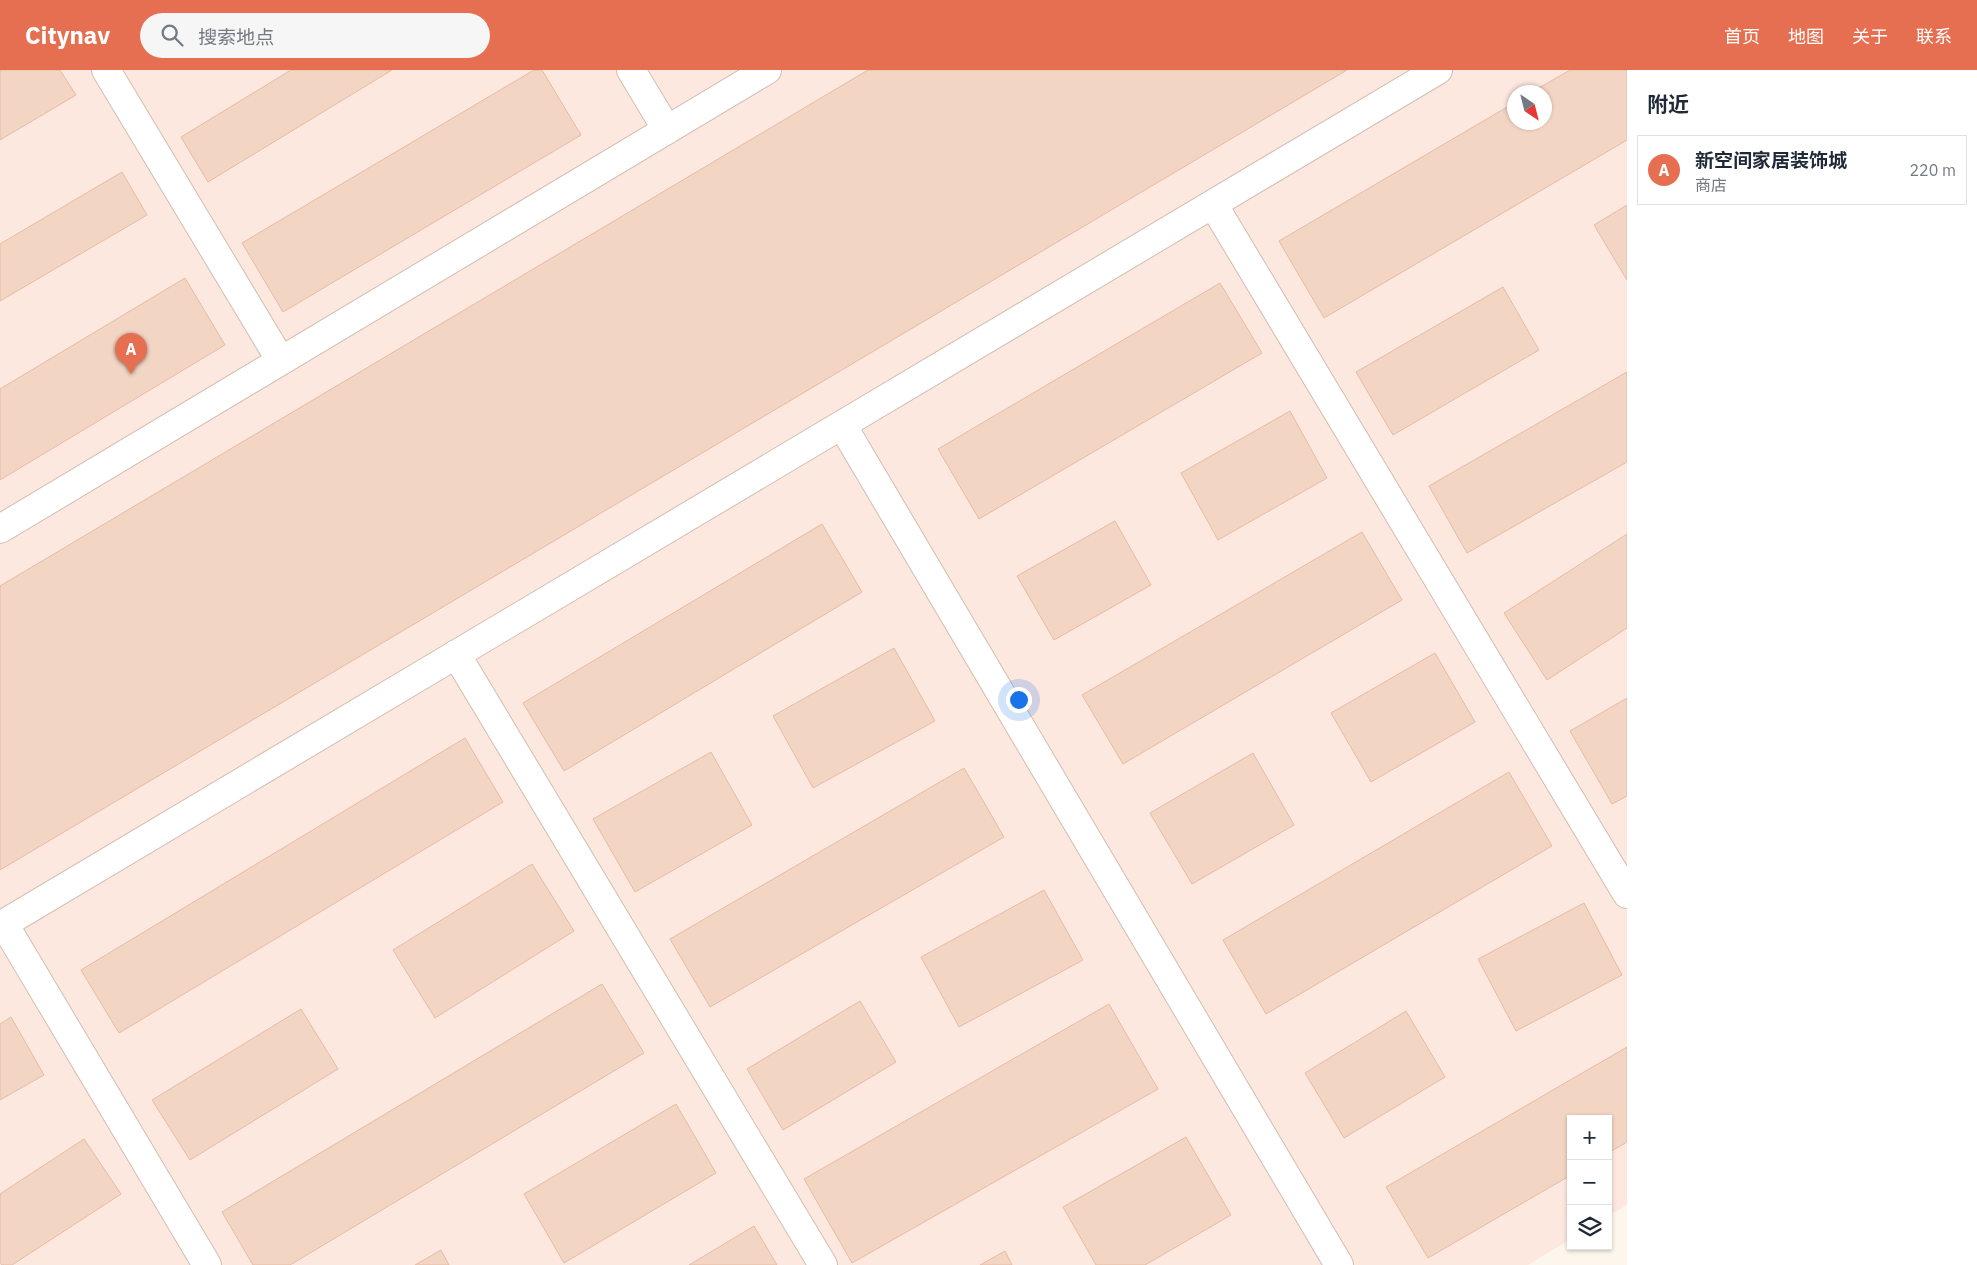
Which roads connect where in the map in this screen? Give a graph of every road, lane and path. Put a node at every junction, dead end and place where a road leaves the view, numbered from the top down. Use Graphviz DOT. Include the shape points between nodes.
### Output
graph roads {
  1 [pos="106,70"];
  2 [pos="631,70"];
  3 [pos="767,70"];
  4 [pos="1438,70"];
  5 [pos="667,130"];
  6 [pos="1213,204"];
  7 [pos="282,361"];
  8 [pos="842,425"];
  9 [pos="0,529"];
  10 [pos="456,654"];
  11 [pos="1627,894"];
  12 [pos="2,925"];
  13 [pos="207,1265"];
  14 [pos="823,1265"];
  15 [pos="1339,1265"];
  1 -- 7 [label="street"];
  2 -- 5 [label="street"];
  3 -- 5 [label="street"];
  4 -- 6 [label="street"];
  5 -- 7 [label="street"];
  6 -- 8 [label="street"];
  6 -- 11 [label="street"];
  7 -- 9 [label="street"];
  8 -- 10 [label="street"];
  8 -- 15 [label="street"];
  10 -- 12 [label="street"];
  10 -- 14 [label="street"];
  12 -- 13 [label="street"];
}
